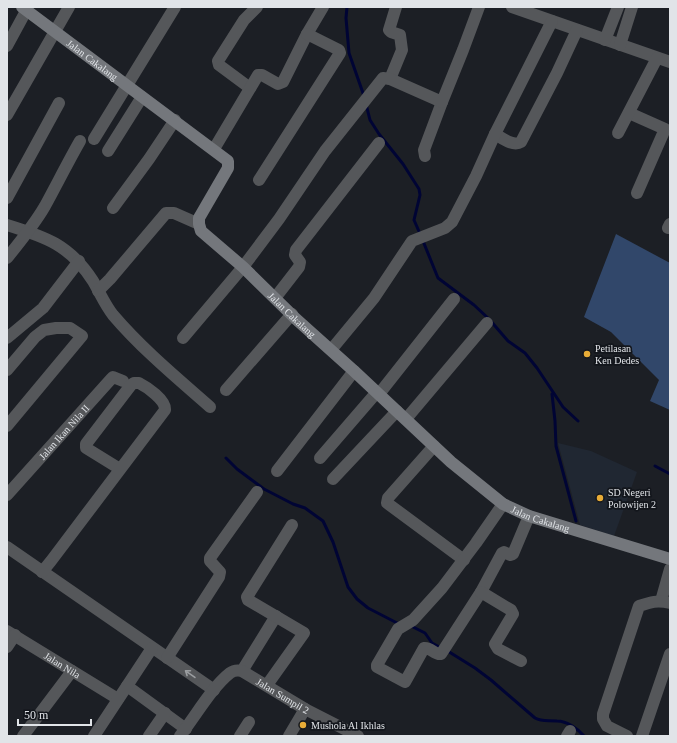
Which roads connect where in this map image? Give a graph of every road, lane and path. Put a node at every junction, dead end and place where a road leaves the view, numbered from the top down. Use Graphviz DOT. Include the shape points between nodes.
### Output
graph roads {
  1 [pos="69,7"];
  2 [pos="175,7"];
  3 [pos="257,7"];
  4 [pos="323,7"];
  5 [pos="396,7"];
  6 [pos="479,7"];
  7 [pos="512,7"];
  8 [pos="618,7"];
  9 [pos="632,7"];
  10 [pos="29,10"];
  11 [pos="552,21"];
  12 [pos="578,30"];
  13 [pos="56,32"];
  14 [pos="307,34"];
  15 [pos="605,40"];
  16 [pos="620,45"];
  17 [pos="7,46"];
  18 [pos="657,58"];
  19 [pos="670,62"];
  20 [pos="390,79"];
  21 [pos="128,85"];
  22 [pos="250,88"];
  23 [pos="142,97"];
  24 [pos="442,102"];
  25 [pos="59,103"];
  26 [pos="629,113"];
  27 [pos="7,115"];
  28 [pos="175,120"];
  29 [pos="618,133"];
  30 [pos="495,134"];
  31 [pos="94,139"];
  32 [pos="80,140"];
  33 [pos="379,143"];
  34 [pos="214,149"];
  35 [pos="108,151"];
  36 [pos="425,156"];
  37 [pos="260,180"];
  38 [pos="637,193"];
  39 [pos="7,198"];
  40 [pos="113,208"];
  41 [pos="199,224"];
  42 [pos="7,225"];
  43 [pos="28,231"];
  44 [pos="7,258"];
  45 [pos="79,261"];
  46 [pos="243,267"];
  47 [pos="104,285"];
  48 [pos="275,298"];
  49 [pos="454,299"];
  50 [pos="292,314"];
  51 [pos="487,323"];
  52 [pos="7,338"];
  53 [pos="183,338"];
  54 [pos="330,350"];
  55 [pos="7,370"];
  56 [pos="354,371"];
  57 [pos="122,381"];
  58 [pos="226,390"];
  59 [pos="378,393"];
  60 [pos="210,407"];
  61 [pos="397,411"];
  62 [pos="406,419"];
  63 [pos="7,426"];
  64 [pos="434,446"];
  65 [pos="320,458"];
  66 [pos="120,469"];
  67 [pos="277,471"];
  68 [pos="333,479"];
  69 [pos="257,492"];
  70 [pos="7,495"];
  71 [pos="503,504"];
  72 [pos="529,516"];
  73 [pos="292,525"];
  74 [pos="7,547"];
  75 [pos="464,560"];
  76 [pos="670,560"];
  77 [pos="670,569"];
  78 [pos="42,572"];
  79 [pos="481,592"];
  80 [pos="665,602"];
  81 [pos="276,616"];
  82 [pos="11,633"];
  83 [pos="7,646"];
  84 [pos="152,648"];
  85 [pos="670,654"];
  86 [pos="167,658"];
  87 [pos="521,661"];
  88 [pos="242,670"];
  89 [pos="72,671"];
  90 [pos="267,685"];
  91 [pos="128,686"];
  92 [pos="214,690"];
  93 [pos="118,698"];
  94 [pos="304,709"];
  95 [pos="165,713"];
  96 [pos="249,722"];
  97 [pos="183,733"];
  98 [pos="23,736"];
  99 [pos="94,736"];
  100 [pos="149,736"];
  101 [pos="240,736"];
  102 [pos="289,736"];
  103 [pos="358,736"];
  104 [pos="627,736"];
  105 [pos="642,736"];
  1 -- 13 [label="street"];
  2 -- 21 [label="street"];
  3 -- 22 [label="street" via="244,20 218,61 219,65"];
  4 -- 14 [label="street"];
  5 -- 20 [label="street" via="389,30 400,35 402,50"];
  6 -- 24 [label="street"];
  7 -- 11 [label="street"];
  8 -- 15 [label="street"];
  9 -- 16 [label="street"];
  10 -- 13 [label="street, Jalan Cakalang"];
  10 -- 17 [label="street"];
  11 -- 12 [label="street"];
  11 -- 30 [label="street"];
  12 -- 15 [label="street"];
  12 -- 30 [label="street" via="521,142 514,144"];
  13 -- 21 [label="street, Jalan Cakalang"];
  13 -- 27 [label="street"];
  14 -- 22 [label="street" via="283,82 278,84 259,74"];
  14 -- 37 [label="street" via="339,50 340,53"];
  15 -- 16 [label="street"];
  16 -- 18 [label="street"];
  18 -- 19 [label="street"];
  18 -- 26 [label="street"];
  20 -- 24 [label="street"];
  20 -- 46 [label="street" via="383,78 325,151"];
  21 -- 23 [label="street, Jalan Cakalang"];
  21 -- 31 [label="street"];
  22 -- 34 [label="street"];
  23 -- 28 [label="street, Jalan Cakalang"];
  23 -- 35 [label="street"];
  24 -- 36 [label="street" via="424,150"];
  25 -- 39 [label="street"];
  26 -- 29 [label="street"];
  26 -- 38 [label="street" via="665,129"];
  28 -- 34 [label="street, Jalan Cakalang"];
  28 -- 40 [label="street"];
  30 -- 54 [label="street" via="452,222 412,241 374,298"];
  32 -- 43 [label="street" via="45,206"];
  33 -- 48 [label="street" via="295,253 300,265"];
  34 -- 41 [label="street, Jalan Cakalang" via="228,161 228,166 200,217"];
  41 -- 46 [label="street, Jalan Cakalang" via="202,231"];
  41 -- 47 [label="street" via="174,213 166,213"];
  42 -- 43 [label="street"];
  43 -- 44 [label="street"];
  43 -- 45 [label="street" via="59,245"];
  45 -- 47 [label="street"];
  45 -- 52 [label="street" via="44,308"];
  46 -- 48 [label="street, Jalan Cakalang"];
  46 -- 53 [label="street"];
  47 -- 60 [label="street" via="113,315 157,360"];
  48 -- 50 [label="street, Jalan Cakalang"];
  49 -- 59 [label="street"];
  50 -- 54 [label="street, Jalan Cakalang"];
  50 -- 58 [label="street"];
  51 -- 62 [label="street"];
  54 -- 56 [label="street, Jalan Cakalang"];
  55 -- 63 [label="street" via="44,330 69,328 82,336"];
  56 -- 59 [label="street, Jalan Cakalang"];
  56 -- 67 [label="street"];
  57 -- 70 [label="street, Jalan Ikan Nila II" via="115,377 111,379"];
  59 -- 61 [label="street, Jalan Cakalang"];
  59 -- 65 [label="street"];
  61 -- 62 [label="street, Jalan Cakalang"];
  61 -- 68 [label="street"];
  62 -- 64 [label="street, Jalan Cakalang"];
  64 -- 71 [label="street, Jalan Cakalang"];
  64 -- 75 [label="street" via="388,498 387,503"];
  66 -- 66 [label="street" via="86,448 86,444 131,386 137,382 162,400 165,408"];
  66 -- 78 [label="street"];
  69 -- 86 [label="street" via="210,558 210,562 219,570 219,577"];
  71 -- 72 [label="street, Jalan Cakalang"];
  71 -- 75 [label="street"];
  72 -- 76 [label="street, Jalan Cakalang"];
  72 -- 79 [label="street" via="513,554 502,553"];
  73 -- 81 [label="street" via="247,596 248,600"];
  74 -- 78 [label="street"];
  75 -- 79 [label="street" via="413,620 398,629 377,668 405,682 424,648 439,655"];
  77 -- 80 [label="street"];
  78 -- 84 [label="street"];
  79 -- 87 [label="street" via="511,610 513,614 495,644 498,649"];
  80 -- 104 [label="street" via="650,602 639,606 603,714 607,726"];
  81 -- 88 [label="street"];
  81 -- 90 [label="street" via="304,633"];
  82 -- 83 [label="street"];
  82 -- 89 [label="street, Jalan Nila"];
  84 -- 86 [label="street"];
  84 -- 91 [label="street"];
  85 -- 105 [label="street"];
  92 -- 86 [label="street, one-way"];
  88 -- 90 [label="street, Jalan Sumpil 2"];
  88 -- 92 [label="street" via="230,673"];
  89 -- 93 [label="street, Jalan Nila"];
  89 -- 98 [label="street"];
  90 -- 94 [label="street, Jalan Sumpil 2"];
  91 -- 93 [label="street"];
  91 -- 95 [label="street"];
  92 -- 97 [label="street"];
  93 -- 99 [label="street"];
  94 -- 102 [label="street"];
  94 -- 103 [label="street, Jalan Sumpil 2"];
  95 -- 97 [label="street"];
  95 -- 100 [label="street"];
  96 -- 101 [label="street"];
}
